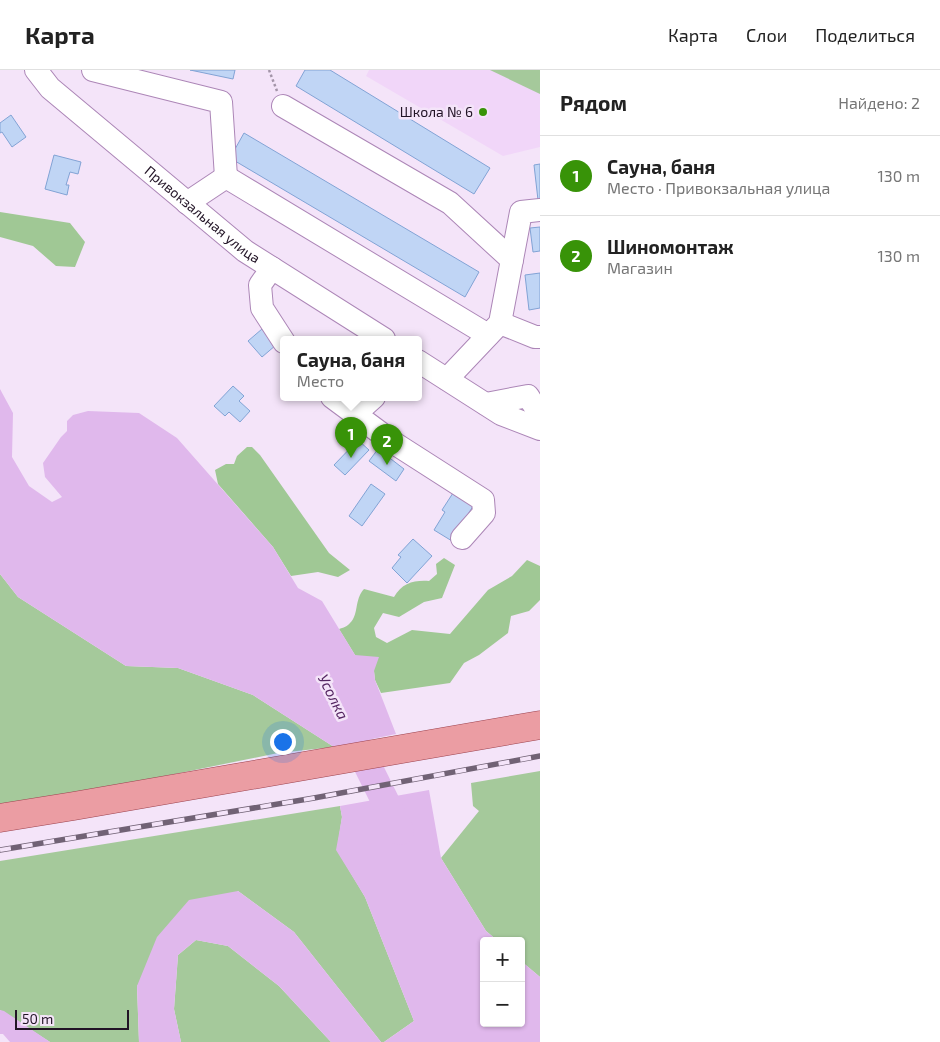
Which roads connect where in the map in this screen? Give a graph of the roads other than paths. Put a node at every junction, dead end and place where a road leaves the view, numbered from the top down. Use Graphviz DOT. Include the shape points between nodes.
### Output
graph roads {
  1 [pos="36,70"];
  2 [pos="93,70"];
  3 [pos="53,79"];
  4 [pos="283,106"];
  5 [pos="226,177"];
  6 [pos="187,202"];
  7 [pos="540,210"];
  8 [pos="512,260"];
  9 [pos="272,268"];
  10 [pos="494,329"];
  11 [pos="280,336"];
  12 [pos="379,336"];
  13 [pos="540,337"];
  14 [pos="422,366"];
  15 [pos="447,379"];
  16 [pos="337,401"];
  17 [pos="370,401"];
  18 [pos="486,404"];
  19 [pos="355,414"];
  20 [pos="540,415"];
  21 [pos="540,429"];
  22 [pos="462,538"];
  23 [pos="540,725"];
  24 [pos="0,818"];
  1 -- 3 [label="street, Привокзальная улица"];
  2 -- 5 [label="street" via="221,102"];
  3 -- 6 [label="street, Привокзальная улица"];
  4 -- 8 [label="street" via="450,203"];
  5 -- 6 [label="street"];
  5 -- 10 [label="street"];
  6 -- 9 [label="street, Привокзальная улица" via="245,251"];
  7 -- 8 [label="street" via="521,212"];
  8 -- 10 [label="street"];
  9 -- 11 [label="street" via="260,284 262,308"];
  9 -- 12 [label="street, Привокзальная улица"];
  10 -- 13 [label="street"];
  10 -- 15 [label="street"];
  14 -- 15 [label="street"];
  15 -- 18 [label="street"];
  16 -- 19 [label="street"];
  17 -- 19 [label="street"];
  18 -- 20 [label="street" via="528,396"];
  18 -- 21 [label="street" via="501,414"];
  19 -- 22 [label="street" via="483,500 484,513"];
  23 -- 24 [label="main road"];
}
